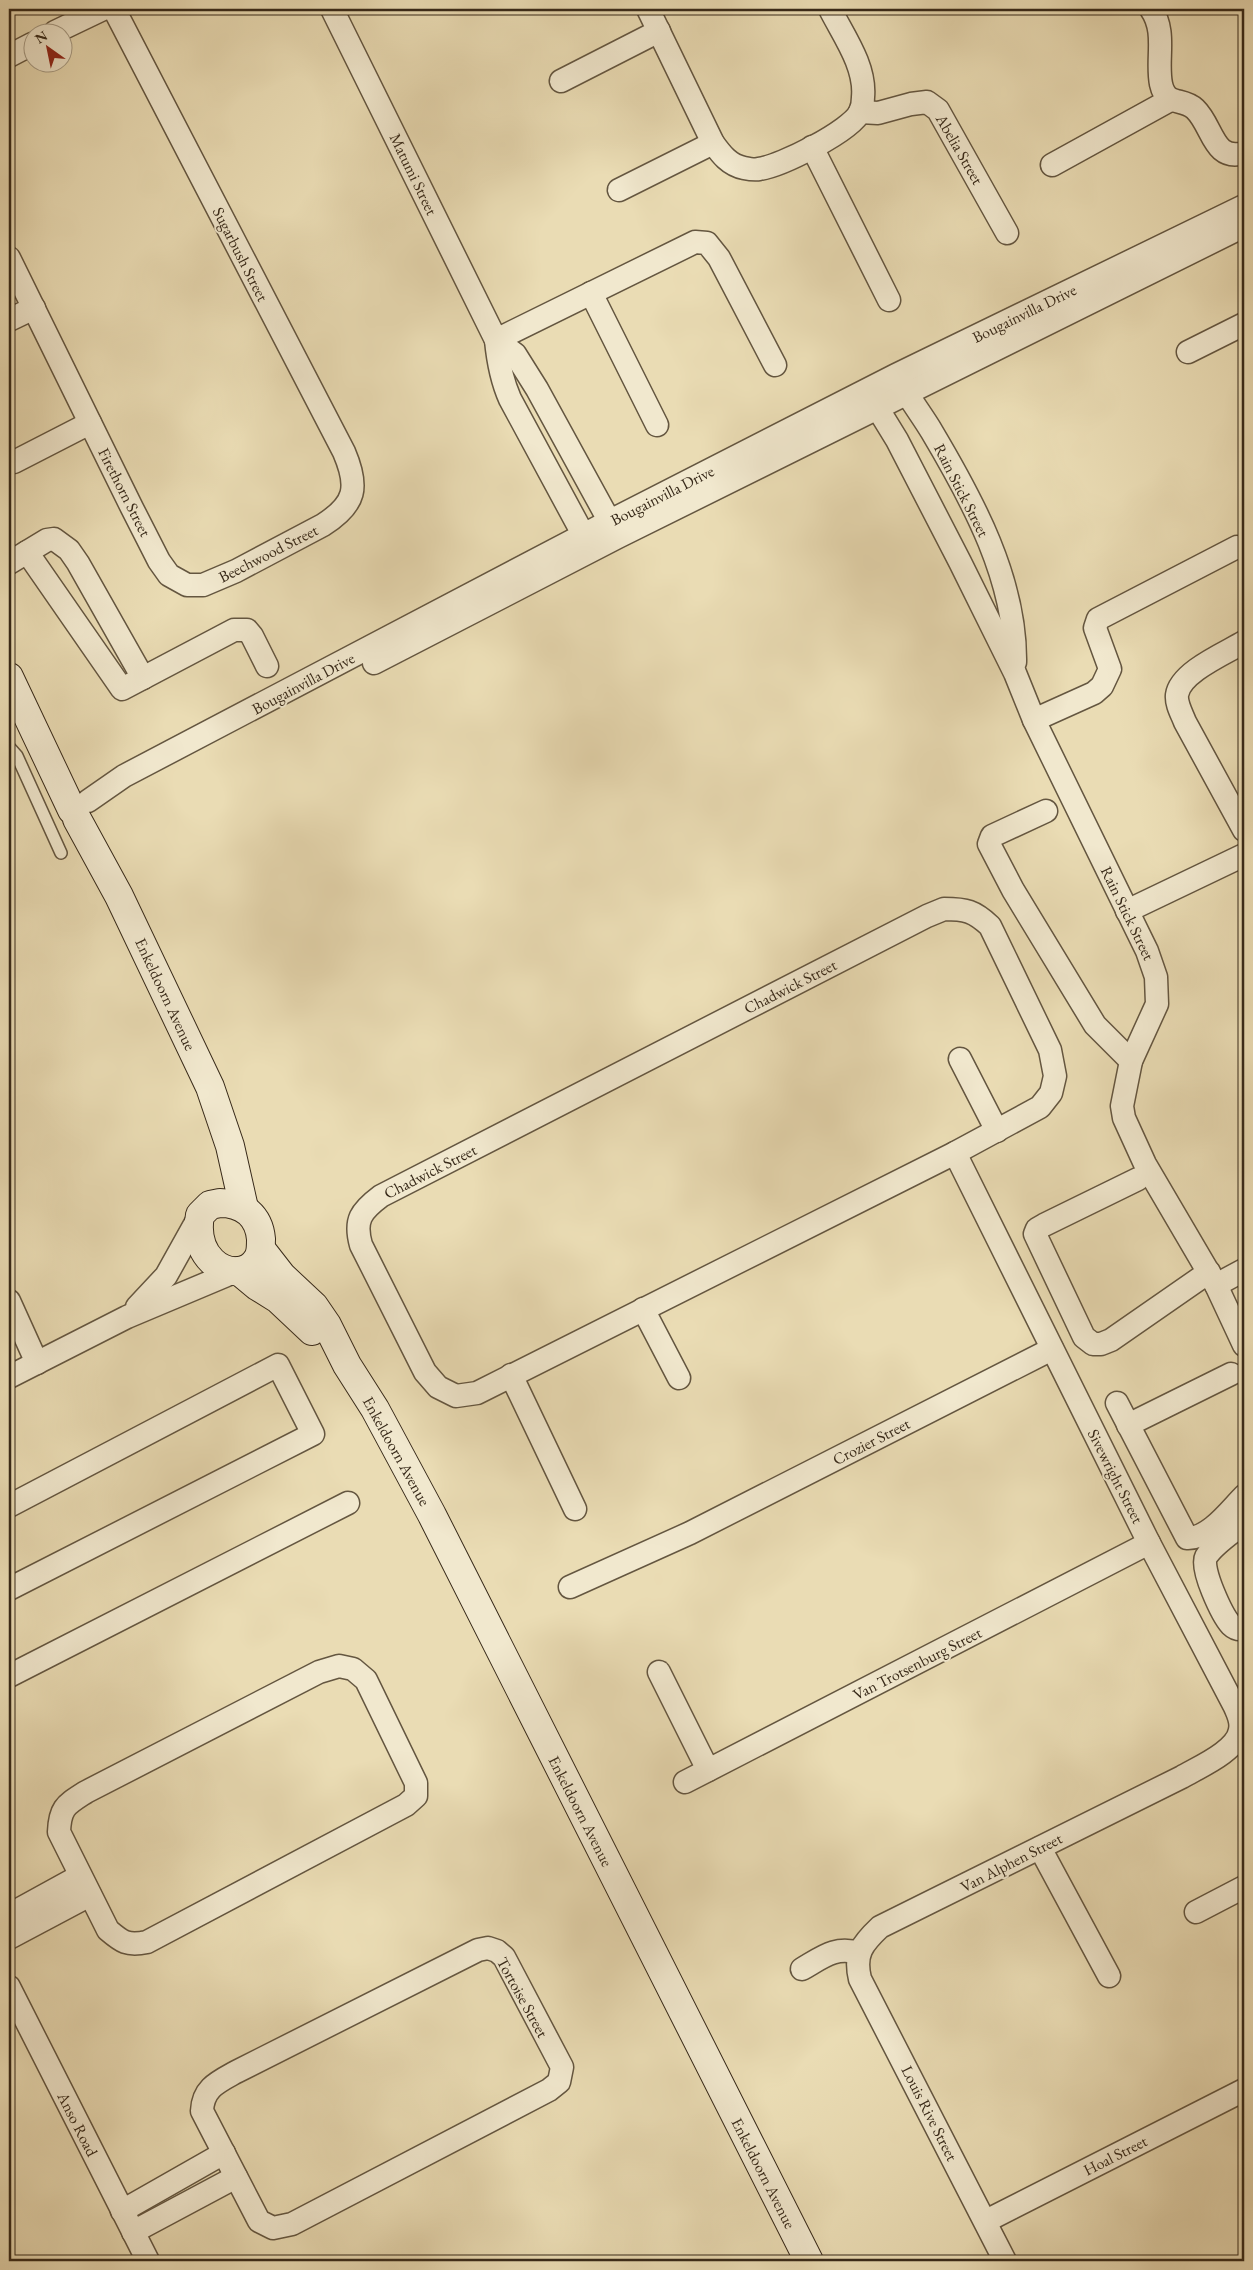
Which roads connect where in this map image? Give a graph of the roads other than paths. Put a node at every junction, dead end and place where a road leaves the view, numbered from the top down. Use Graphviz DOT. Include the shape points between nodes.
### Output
graph roads {
  1 [pos="103,9"];
  2 [pos="114,9"];
  3 [pos="332,9"];
  4 [pos="648,9"];
  5 [pos="830,9"];
  6 [pos="1151,9"];
  7 [pos="72,24"];
  8 [pos="659,31"];
  9 [pos="22,49"];
  10 [pos="9,56"];
  11 [pos="561,81"];
  12 [pos="1170,100"];
  13 [pos="860,112"];
  14 [pos="713,143"];
  15 [pos="812,147"];
  16 [pos="1244,153"];
  17 [pos="1052,165"];
  18 [pos="618,190"];
  19 [pos="1244,206"];
  20 [pos="1244,226"];
  21 [pos="1007,233"];
  22 [pos="9,258"];
  23 [pos="591,293"];
  24 [pos="889,300"];
  25 [pos="34,308"];
  26 [pos="9,320"];
  27 [pos="1244,324"];
  28 [pos="496,340"];
  29 [pos="1188,352"];
  30 [pos="775,365"];
  31 [pos="901,384"];
  32 [pos="873,399"];
  33 [pos="90,423"];
  34 [pos="657,425"];
  35 [pos="14,462"];
  36 [pos="349,503"];
  37 [pos="613,529"];
  38 [pos="588,543"];
  39 [pos="1237,548"];
  40 [pos="18,557"];
  41 [pos="159,561"];
  42 [pos="1244,642"];
  43 [pos="267,666"];
  44 [pos="1015,673"];
  45 [pos="9,677"];
  46 [pos="143,678"];
  47 [pos="1034,720"];
  48 [pos="9,747"];
  49 [pos="84,810"];
  50 [pos="1046,811"];
  51 [pos="1244,830"];
  52 [pos="62,853"];
  53 [pos="1244,855"];
  54 [pos="1127,911"];
  55 [pos="960,1060"];
  56 [pos="1132,1061"];
  57 [pos="997,1131"];
  58 [pos="230,1146"];
  59 [pos="955,1153"];
  60 [pos="1138,1180"];
  61 [pos="244,1208"];
  62 [pos="205,1210"];
  63 [pos="261,1249"];
  64 [pos="1244,1270"];
  65 [pos="237,1272"];
  66 [pos="1213,1279"];
  67 [pos="9,1301"];
  68 [pos="643,1309"];
  69 [pos="128,1317"];
  70 [pos="1244,1345"];
  71 [pos="1052,1349"];
  72 [pos="37,1363"];
  73 [pos="347,1365"];
  74 [pos="1231,1374"];
  75 [pos="512,1376"];
  76 [pos="9,1377"];
  77 [pos="679,1378"];
  78 [pos="1117,1403"];
  79 [pos="1128,1424"];
  80 [pos="1244,1496"];
  81 [pos="348,1503"];
  82 [pos="9,1506"];
  83 [pos="575,1509"];
  84 [pos="1244,1524"];
  85 [pos="1150,1543"];
  86 [pos="570,1587"];
  87 [pos="9,1589"];
  88 [pos="1244,1630"];
  89 [pos="659,1672"];
  90 [pos="9,1676"];
  91 [pos="1239,1742"];
  92 [pos="708,1770"];
  93 [pos="1182,1776"];
  94 [pos="685,1782"];
  95 [pos="1040,1848"];
  96 [pos="85,1885"];
  97 [pos="1244,1887"];
  98 [pos="1196,1912"];
  99 [pos="9,1915"];
  100 [pos="9,1938"];
  101 [pos="858,1959"];
  102 [pos="802,1968"];
  103 [pos="1108,1976"];
  104 [pos="9,1987"];
  105 [pos="1244,2090"];
  106 [pos="224,2154"];
  107 [pos="236,2177"];
  108 [pos="122,2211"];
  109 [pos="986,2221"];
  110 [pos="133,2232"];
  111 [pos="148,2261"];
  112 [pos="809,2261"];
  113 [pos="1005,2261"];
  1 -- 7 [label="street"];
  2 -- 36 [label="street, Sugarbush Street" via="344,452 353,478"];
  3 -- 28 [label="street, Matumi Street"];
  4 -- 8 [label="street"];
  5 -- 13 [label="street" via="859,67 863,83"];
  6 -- 12 [label="street" via="1158,24 1161,84"];
  8 -- 11 [label="street"];
  8 -- 14 [label="street"];
  9 -- 10 [label="street"];
  12 -- 16 [label="street" via="1188,104 1196,110 1226,154"];
  12 -- 17 [label="street"];
  13 -- 15 [label="street" via="849,126"];
  13 -- 21 [label="street, Abelia Street" via="878,113 927,102 938,110"];
  14 -- 15 [label="street" via="724,159 742,168 758,170"];
  14 -- 18 [label="street"];
  15 -- 24 [label="street"];
  19 -- 31 [label="street, Bougainvilla Drive"];
  20 -- 31 [label="street, Bougainvilla Drive"];
  22 -- 25 [label="street, Firethorn Street"];
  23 -- 28 [label="street"];
  23 -- 30 [label="street" via="695,242 708,243"];
  23 -- 34 [label="street"];
  25 -- 26 [label="street"];
  25 -- 33 [label="street, Firethorn Street"];
  27 -- 29 [label="street"];
  28 -- 37 [label="street, Matumi Street" via="515,354 533,382"];
  28 -- 38 [label="street, Matumi Street" via="502,383"];
  31 -- 32 [label="street, Bougainvilla Drive"];
  31 -- 44 [label="street, Rain Stick Street" via="965,491 987,540 1005,588 1015,648"];
  32 -- 37 [label="street, Bougainvilla Drive"];
  32 -- 44 [label="street, Rain Stick Street"];
  33 -- 35 [label="street"];
  33 -- 41 [label="street, Firethorn Street"];
  36 -- 41 [label="street, Beechwood Street" via="323,525 203,585 187,585 169,575"];
  37 -- 38 [label="street, Bougainvilla Drive"];
  38 -- 49 [label="street, Bougainvilla Drive" via="131,789"];
  39 -- 47 [label="street" via="1098,618 1095,628 1110,669 1102,686"];
  40 -- 46 [label="street" via="122,689"];
  40 -- 46 [label="street" via="54,539 69,550"];
  42 -- 51 [label="street" via="1201,667 1180,686 1177,696 1185,722"];
  43 -- 46 [label="street" via="247,630 234,630"];
  44 -- 47 [label="street, Rain Stick Street"];
  45 -- 49 [label="street" via="59,780"];
  47 -- 54 [label="street, Rain Stick Street"];
  48 -- 52 [label="lane" via="17,756"];
  49 -- 58 [label="street, Enkeldoorn Avenue" via="94,846 210,1087"];
  50 -- 56 [label="street" via="992,836 989,844 1012,890 1095,1024"];
  53 -- 54 [label="street"];
  54 -- 56 [label="street, Rain Stick Street" via="1148,951 1157,991 1157,1004"];
  55 -- 57 [label="street"];
  56 -- 66 [label="street, Rain Stick Street" via="1122,1106 1124,1118 1145,1164"];
  57 -- 59 [label="street, Chadwick Street"];
  57 -- 75 [label="street, Chadwick Street" via="1040,1107 1051,1093 1055,1076 1050,1050 990,926 976,914 961,909 944,909 381,1196 369,1205 360,1217 358,1232 361,1245 425,1372 438,1387 456,1396 477,1393"];
  58 -- 61 [label="street, Enkeldoorn Avenue"];
  58 -- 62 [label="street, Enkeldoorn Avenue"];
  59 -- 68 [label="street, Chadwick Street"];
  59 -- 71 [label="street, Sivewright Street"];
  60 -- 66 [label="street" via="1044,1225 1035,1234 1084,1337 1093,1344 1111,1340"];
  61 -- 62 [label="street" via="228,1203"];
  61 -- 63 [label="street, Enkeldoorn Avenue" via="256,1222"];
  62 -- 65 [label="street, Enkeldoorn Avenue" via="199,1236 202,1247 218,1267"];
  62 -- 69 [label="street" via="166,1276"];
  63 -- 65 [label="street" via="253,1264"];
  63 -- 73 [label="street, Enkeldoorn Avenue" via="282,1276 314,1306"];
  64 -- 66 [label="street"];
  65 -- 69 [label="street"];
  65 -- 73 [label="street, Enkeldoorn Avenue" via="290,1308"];
  66 -- 70 [label="street, Rain Stick Street"];
  67 -- 72 [label="street"];
  68 -- 75 [label="street, Chadwick Street"];
  68 -- 77 [label="street"];
  69 -- 72 [label="street"];
  71 -- 85 [label="street, Sivewright Street"];
  71 -- 86 [label="street, Crozier Street" via="690,1533"];
  72 -- 76 [label="street"];
  73 -- 112 [label="street, Enkeldoorn Avenue" via="375,1409 432,1515"];
  74 -- 79 [label="street"];
  75 -- 83 [label="street"];
  78 -- 79 [label="street"];
  79 -- 80 [label="street" via="1187,1538 1194,1538 1212,1528"];
  81 -- 90 [label="street"];
  82 -- 87 [label="street" via="278,1365 313,1434"];
  84 -- 88 [label="street" via="1206,1558 1204,1567 1229,1624"];
  85 -- 91 [label="street, Sivewright Street" via="1235,1706 1240,1721"];
  85 -- 92 [label="street, Van Trotsenburg Street"];
  89 -- 92 [label="street"];
  91 -- 93 [label="street, Sivewright Street"];
  92 -- 94 [label="street, Van Trotsenburg Street"];
  93 -- 95 [label="street, Van Alphen Street"];
  95 -- 101 [label="street, Van Alphen Street" via="880,1927 866,1940"];
  95 -- 103 [label="street"];
  96 -- 96 [label="street" via="108,1930 121,1941 134,1945 147,1942 406,1805 416,1796 416,1783 366,1680 354,1669 339,1666 319,1672 86,1792 65,1806 59,1832"];
  96 -- 99 [label="street"];
  96 -- 100 [label="street"];
  97 -- 98 [label="street"];
  101 -- 102 [label="street" via="840,1949"];
  101 -- 109 [label="street, Louis Rive Street" via="860,1979"];
  104 -- 108 [label="street, Anso Road"];
  105 -- 109 [label="street, Hoal Street"];
  106 -- 107 [label="street, Tortoise Street"];
  106 -- 107 [label="street, Tortoise Street" via="202,2111 202,2100 218,2082 478,1950 488,1948 504,1957 562,2067 559,2082 549,2090 292,2224 273,2228 259,2221"];
  106 -- 108 [label="street"];
  107 -- 110 [label="street"];
  108 -- 110 [label="street, Anso Road"];
  109 -- 113 [label="street, Louis Rive Street"];
  110 -- 111 [label="street, Anso Road"];
}
